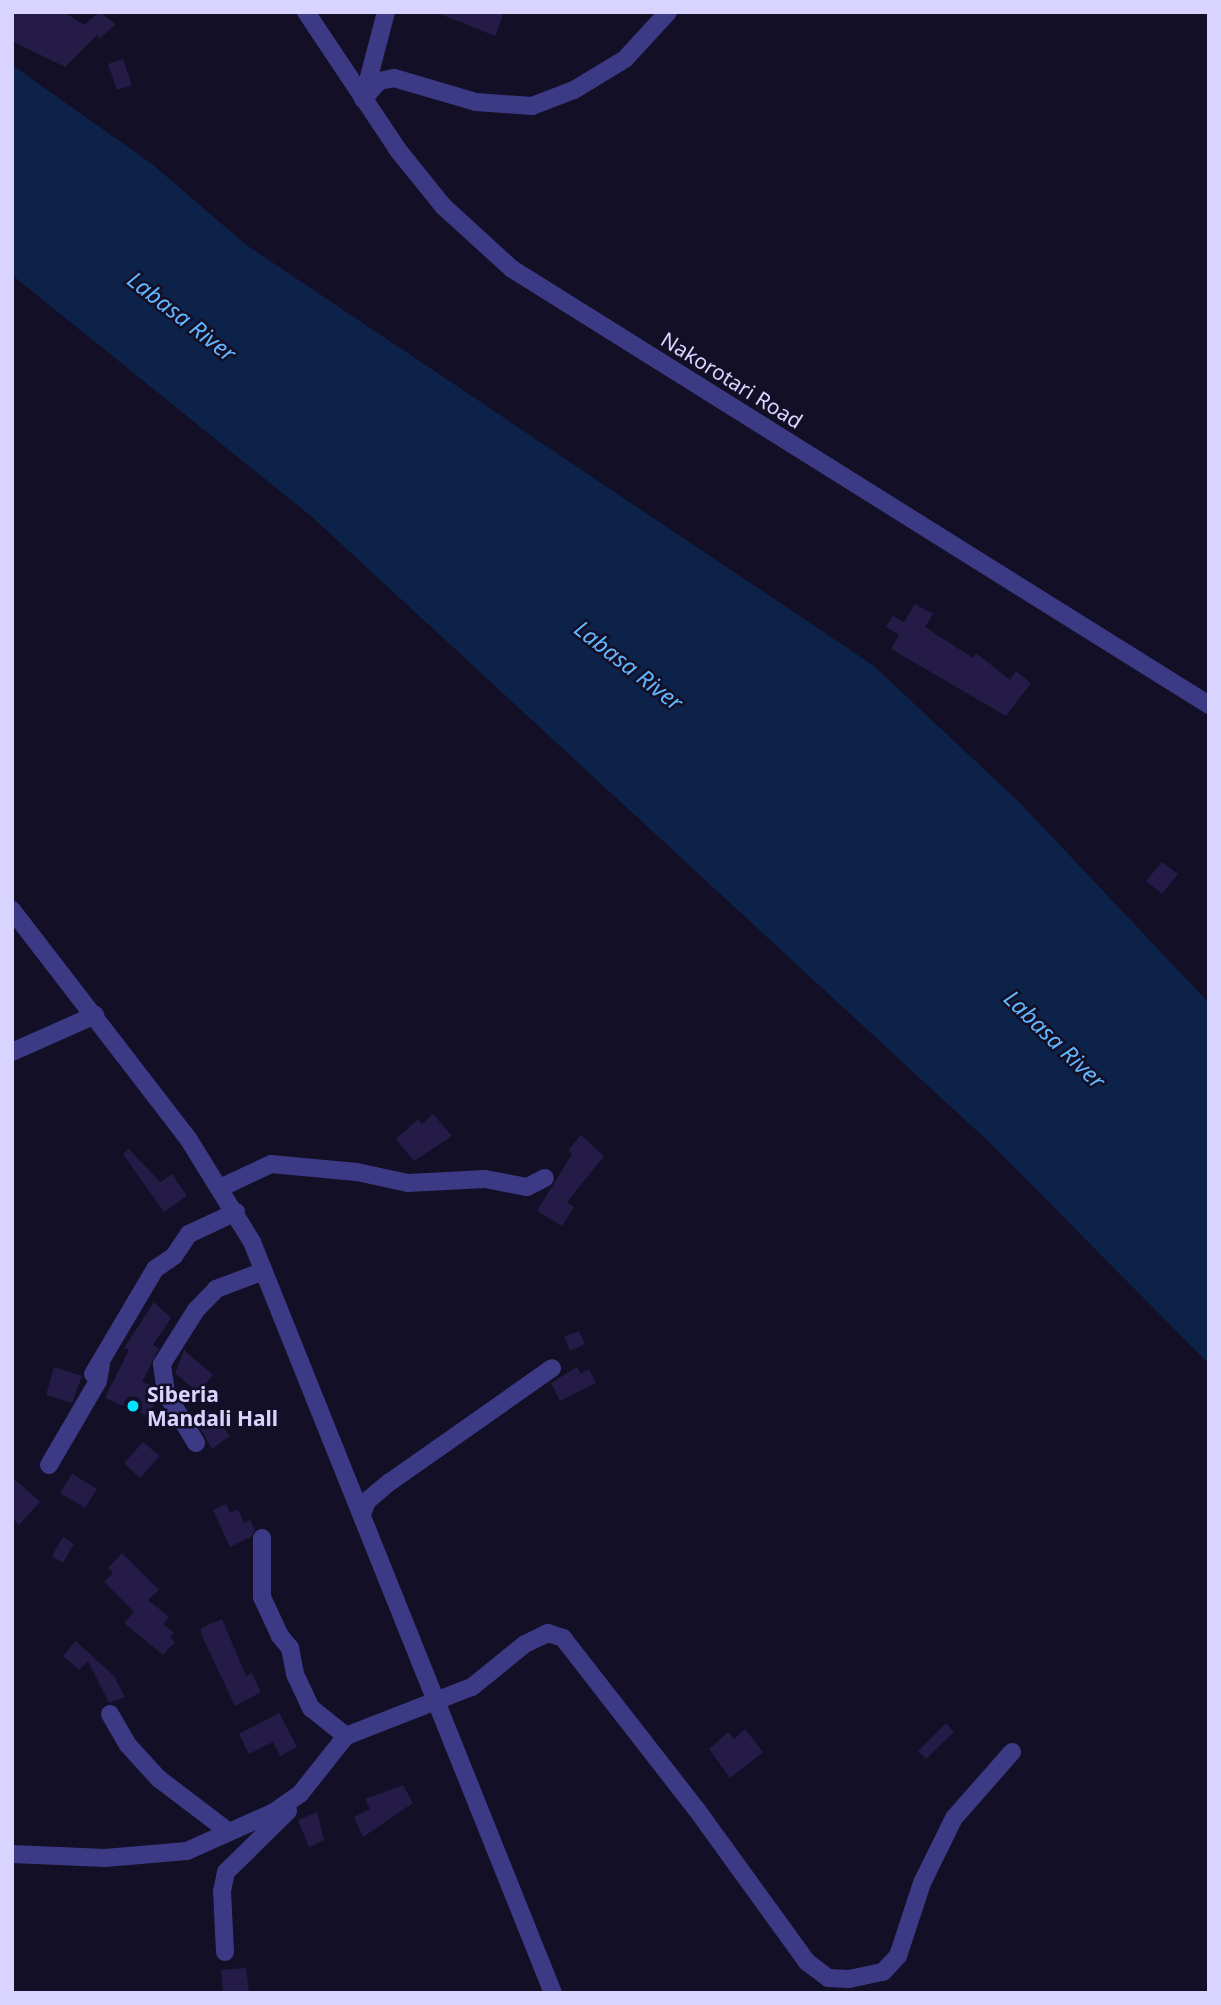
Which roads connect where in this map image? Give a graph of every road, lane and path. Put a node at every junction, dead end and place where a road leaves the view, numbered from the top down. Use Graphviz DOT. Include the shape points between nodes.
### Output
graph roads {
  1 [pos="306,12"];
  2 [pos="386,12"];
  3 [pos="668,12"];
  4 [pos="363,99"];
  5 [pos="1209,705"];
  6 [pos="12,910"];
  7 [pos="95,1014"];
  8 [pos="12,1052"];
  9 [pos="545,1178"];
  10 [pos="222,1187"];
  11 [pos="236,1212"];
  12 [pos="264,1271"];
  13 [pos="552,1368"];
  14 [pos="196,1443"];
  15 [pos="49,1465"];
  16 [pos="362,1514"];
  17 [pos="262,1538"];
  18 [pos="437,1699"];
  19 [pos="110,1714"];
  20 [pos="346,1736"];
  21 [pos="1012,1752"];
  22 [pos="300,1794"];
  23 [pos="229,1832"];
  24 [pos="12,1854"];
  25 [pos="225,1952"];
  26 [pos="553,1993"];
  1 -- 4 [label="street, Nakorotari Road"];
  2 -- 4 [label="street"];
  3 -- 4 [label="street" via="649,38 609,70 532,106 475,102 394,78 379,81"];
  4 -- 5 [label="street, Nakorotari Road" via="443,206 512,269"];
  6 -- 7 [label="street"];
  7 -- 8 [label="street"];
  7 -- 10 [label="street"];
  9 -- 10 [label="street" via="527,1187 485,1179 408,1183 357,1172 271,1164"];
  10 -- 11 [label="street"];
  11 -- 12 [label="street"];
  11 -- 15 [label="street" via="189,1234 174,1256 155,1269"];
  12 -- 14 [label="street" via="216,1289 196,1310 162,1364 166,1392"];
  12 -- 16 [label="street"];
  13 -- 16 [label="street" via="390,1482 368,1501"];
  16 -- 18 [label="street"];
  17 -- 20 [label="street" via="262,1597 290,1648 295,1674 311,1709"];
  18 -- 20 [label="street"];
  18 -- 21 [label="street" via="472,1687 525,1644 548,1633 563,1638 697,1810 807,1962 828,1978 883,1972 898,1956 922,1883 954,1818"];
  18 -- 26 [label="street"];
  19 -- 23 [label="street" via="128,1745 159,1778"];
  20 -- 22 [label="street"];
  22 -- 23 [label="street" via="274,1812"];
  22 -- 25 [label="street" via="226,1872 222,1891"];
  23 -- 24 [label="street" via="187,1851 105,1858"];
}
